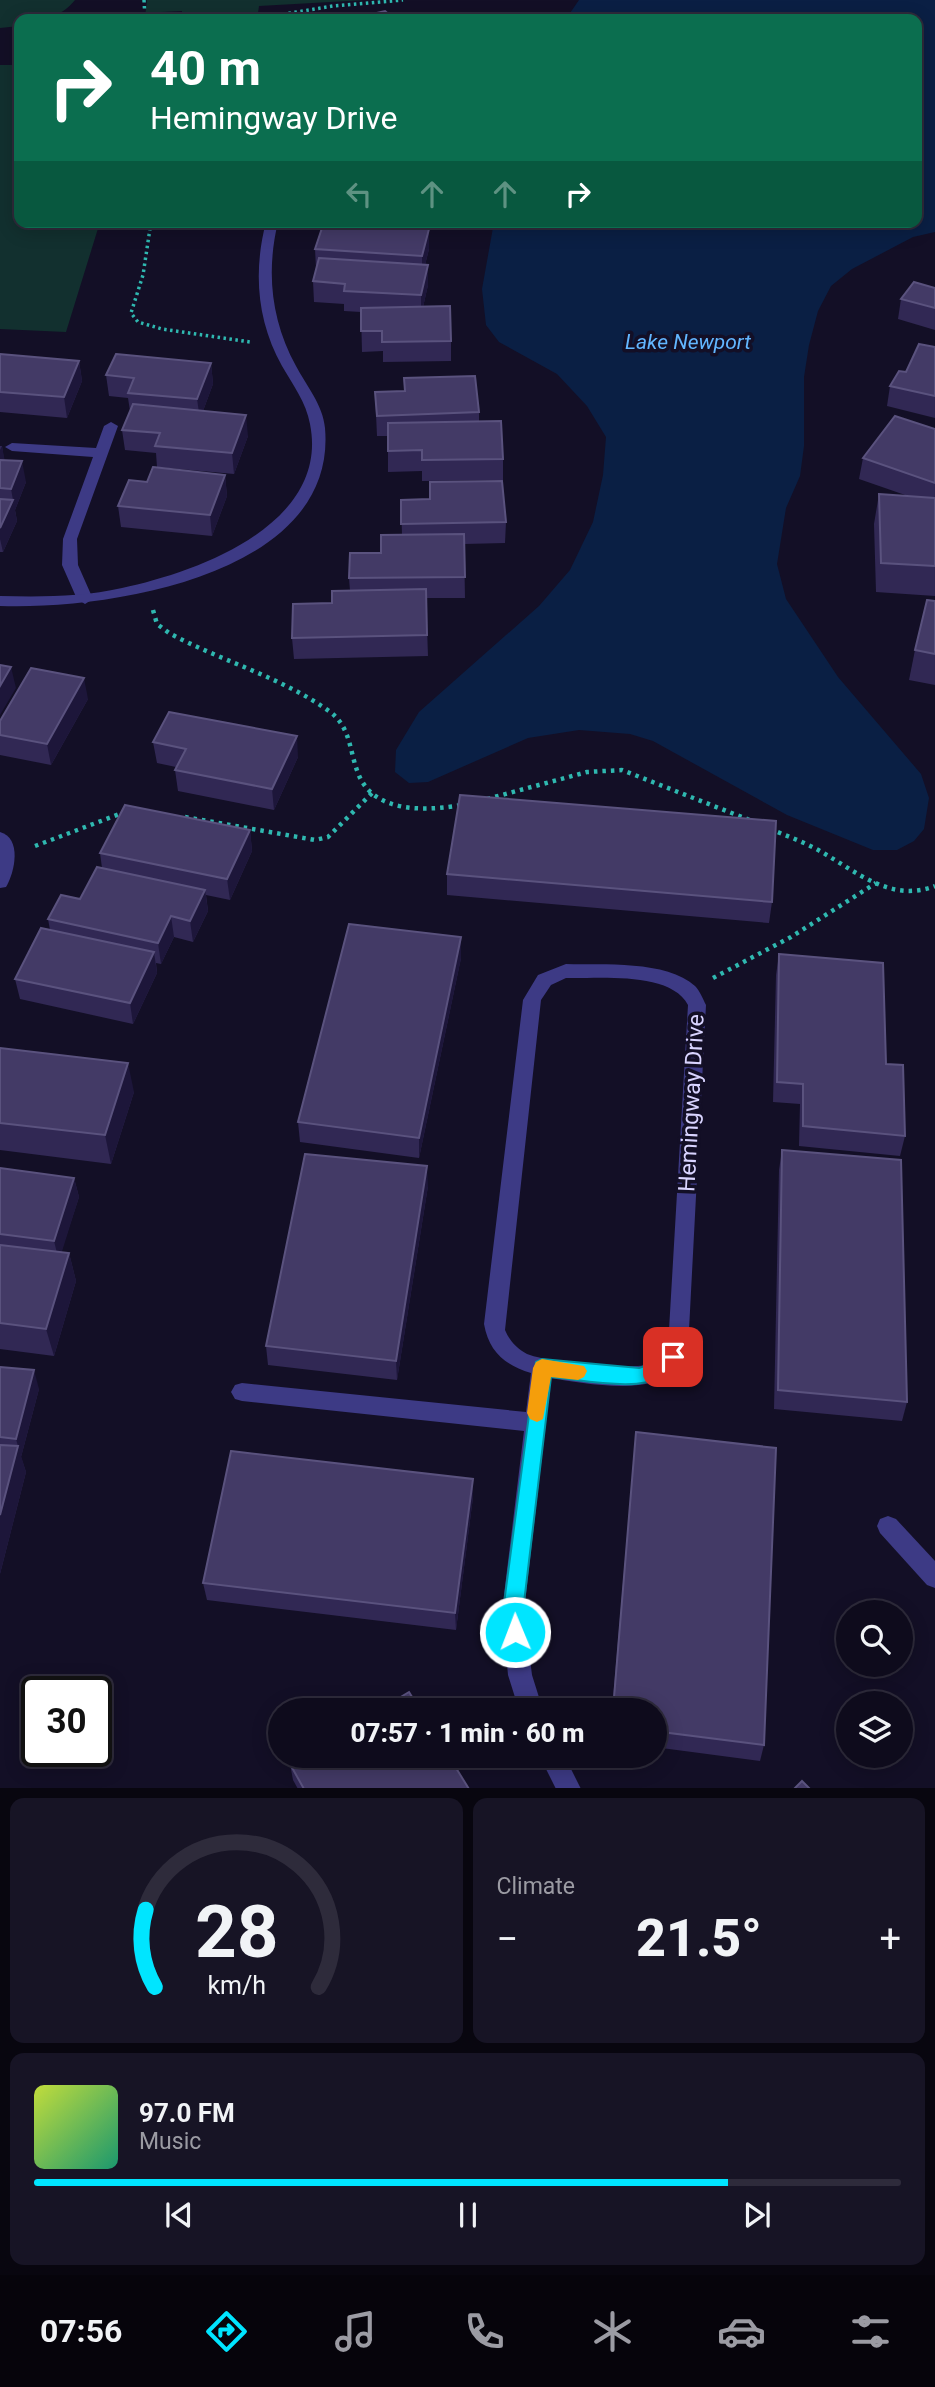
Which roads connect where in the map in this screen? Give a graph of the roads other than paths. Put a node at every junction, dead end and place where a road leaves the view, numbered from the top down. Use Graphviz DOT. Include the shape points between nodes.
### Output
graph roads {
  1 [pos="270,228"];
  2 [pos="111,426"];
  3 [pos="12,447"];
  4 [pos="100,453"];
  5 [pos="85,600"];
  6 [pos="0,601"];
  7 [pos="0,838"];
  8 [pos="0,882"];
  9 [pos="542,1368"];
  10 [pos="242,1392"];
  11 [pos="535,1423"];
  12 [pos="888,1526"];
  13 [pos="935,1577"];
  14 [pos="527,1698"];
  15 [pos="558,1768"];
  16 [pos="569,1788"];
  1 -- 5 [label="street" via="263,275 275,340 318,427 317,467 306,492 287,518 225,561 146,588"];
  2 -- 4 [label="street"];
  3 -- 4 [label="street"];
  4 -- 5 [label="street" via="70,539 70,565"];
  5 -- 6 [label="street"];
  7 -- 8 [label="street" via="8,856"];
  9 -- 9 [label="street, Hemingway Drive" via="511,1354 496,1337 494,1324 535,992 545,978 566,971 671,979 689,991 697,1005 676,1349 658,1371 639,1376"];
  9 -- 11 [label="street"];
  10 -- 11 [label="street"];
  11 -- 14 [label="street" via="513,1611"];
  12 -- 13 [label="street"];
  15 -- 16 [label="street"];
}
